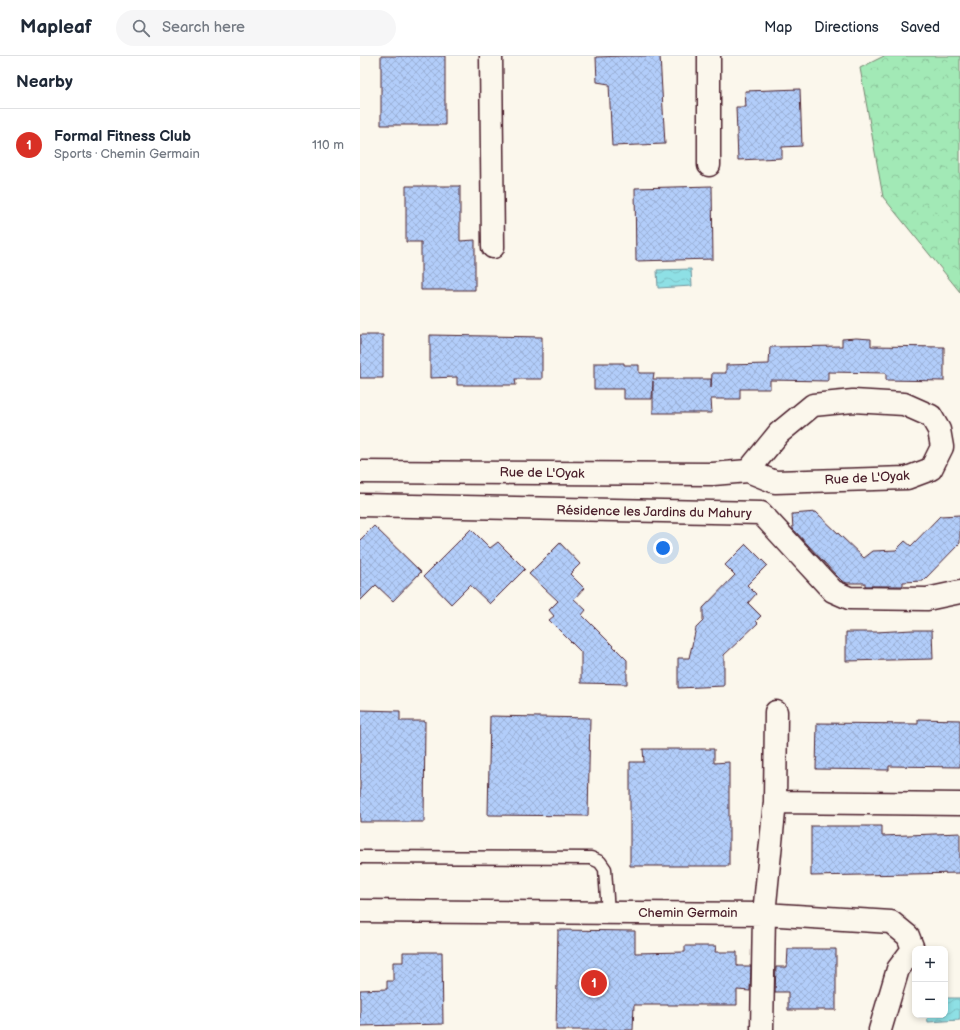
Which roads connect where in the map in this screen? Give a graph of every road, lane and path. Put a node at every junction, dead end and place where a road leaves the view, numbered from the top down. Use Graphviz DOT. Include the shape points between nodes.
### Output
graph roads {
  1 [pos="491,56"];
  2 [pos="709,56"];
  3 [pos="708,165"];
  4 [pos="493,247"];
  5 [pos="748,471"];
  6 [pos="360,472"];
  7 [pos="360,505"];
  8 [pos="960,592"];
  9 [pos="776,712"];
  10 [pos="775,802"];
  11 [pos="960,804"];
  12 [pos="360,857"];
  13 [pos="360,910"];
  14 [pos="608,913"];
  15 [pos="764,914"];
  16 [pos="762,1030"];
  17 [pos="880,1030"];
  1 -- 4 [label="street"];
  2 -- 3 [label="street"];
  5 -- 5 [label="street, Rue de L'Oyak" via="775,482 907,478 931,469 942,447 939,430 931,416 904,404 853,401 813,405 779,433"];
  5 -- 6 [label="street, Rue de L'Oyak" via="713,474"];
  7 -- 8 [label="street, Résidence les Jardins du Mahury" via="761,513 833,591 849,598 927,599"];
  9 -- 10 [label="street"];
  10 -- 11 [label="street"];
  10 -- 15 [label="street"];
  12 -- 14 [label="lane" via="591,858 600,862 605,869"];
  13 -- 14 [label="street, Chemin Germain"];
  14 -- 15 [label="street, Chemin Germain"];
  15 -- 16 [label="street"];
  15 -- 17 [label="street, Chemin Germain" via="891,922 908,936 912,949 898,969"];
}
